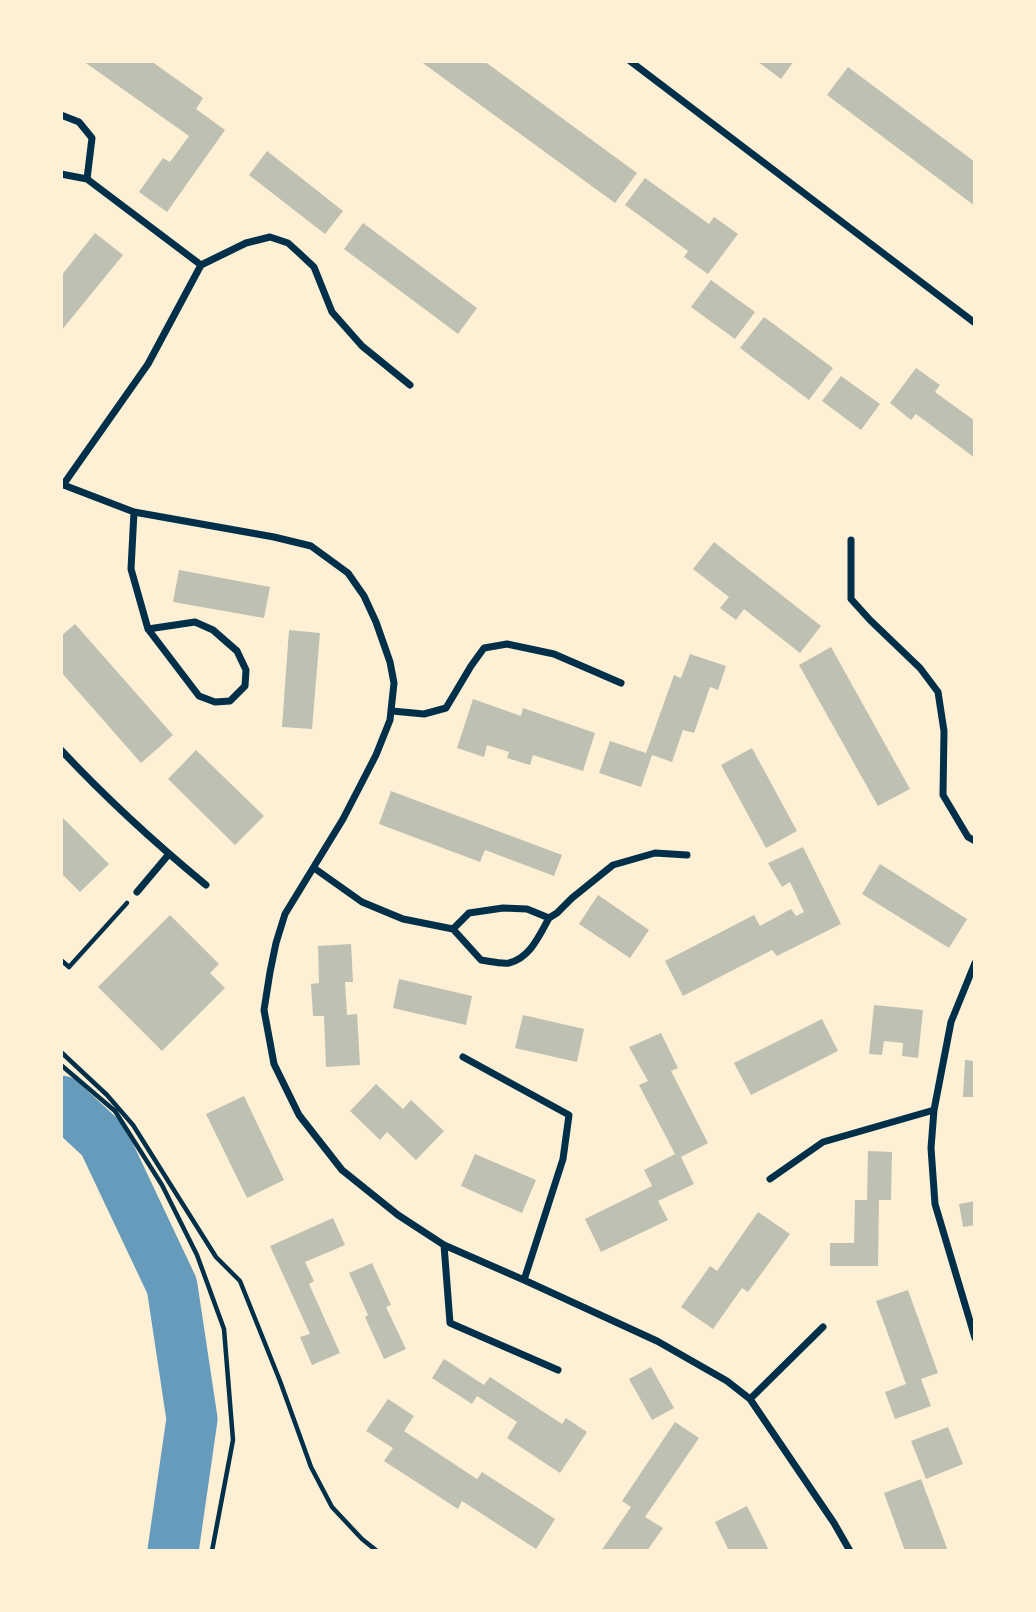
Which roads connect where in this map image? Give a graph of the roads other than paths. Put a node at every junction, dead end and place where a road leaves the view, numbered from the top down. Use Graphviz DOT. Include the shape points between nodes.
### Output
graph roads {
  1 [pos="630,61"];
  2 [pos="61,115"];
  3 [pos="61,174"];
  4 [pos="87,179"];
  5 [pos="201,265"];
  6 [pos="975,323"];
  7 [pos="410,385"];
  8 [pos="62,484"];
  9 [pos="134,512"];
  10 [pos="851,540"];
  11 [pos="148,629"];
  12 [pos="621,683"];
  13 [pos="392,711"];
  14 [pos="61,750"];
  15 [pos="975,841"];
  16 [pos="169,854"];
  17 [pos="687,855"];
  18 [pos="314,868"];
  19 [pos="206,885"];
  20 [pos="137,892"];
  21 [pos="549,918"];
  22 [pos="453,929"];
  23 [pos="975,962"];
  24 [pos="463,1057"];
  25 [pos="934,1110"];
  26 [pos="770,1179"];
  27 [pos="444,1245"];
  28 [pos="524,1280"];
  29 [pos="972,1319"];
  30 [pos="823,1327"];
  31 [pos="975,1338"];
  32 [pos="558,1370"];
  33 [pos="750,1399"];
  34 [pos="850,1551"];
  1 -- 6 [label="street"];
  2 -- 4 [label="street" via="79,122 92,138"];
  3 -- 4 [label="street"];
  4 -- 5 [label="street"];
  5 -- 7 [label="street" via="246,243 270,237 288,243 314,267 332,312 362,346"];
  5 -- 8 [label="street" via="148,364"];
  8 -- 9 [label="street"];
  9 -- 11 [label="street" via="131,569"];
  9 -- 13 [label="street" via="312,546 348,573 364,596 390,662"];
  10 -- 15 [label="street" via="851,599 939,692 943,795"];
  11 -- 11 [label="street" via="199,696 230,701 245,686 246,670 237,651 213,630 195,622"];
  12 -- 13 [label="street" via="554,654 508,644 484,648 446,708 424,713"];
  13 -- 18 [label="street" via="376,755"];
  14 -- 16 [label="street"];
  16 -- 19 [label="street"];
  16 -- 20 [label="street"];
  17 -- 21 [label="street" via="656,853 613,865"];
  18 -- 22 [label="street" via="362,902 403,919"];
  18 -- 27 [label="street" via="285,915 270,972 264,1010 274,1065 299,1115 342,1170"];
  21 -- 22 [label="street" via="527,909 503,908 469,914"];
  21 -- 22 [label="street" via="531,949 507,963 481,960"];
  23 -- 25 [label="street" via="951,1022"];
  24 -- 28 [label="street" via="569,1115 563,1158"];
  25 -- 26 [label="street" via="823,1142"];
  25 -- 29 [label="street" via="935,1204"];
  27 -- 28 [label="street"];
  27 -- 32 [label="street" via="450,1323"];
  28 -- 33 [label="street" via="657,1341"];
  29 -- 31 [label="street"];
  30 -- 33 [label="street"];
  33 -- 34 [label="street"];
}
